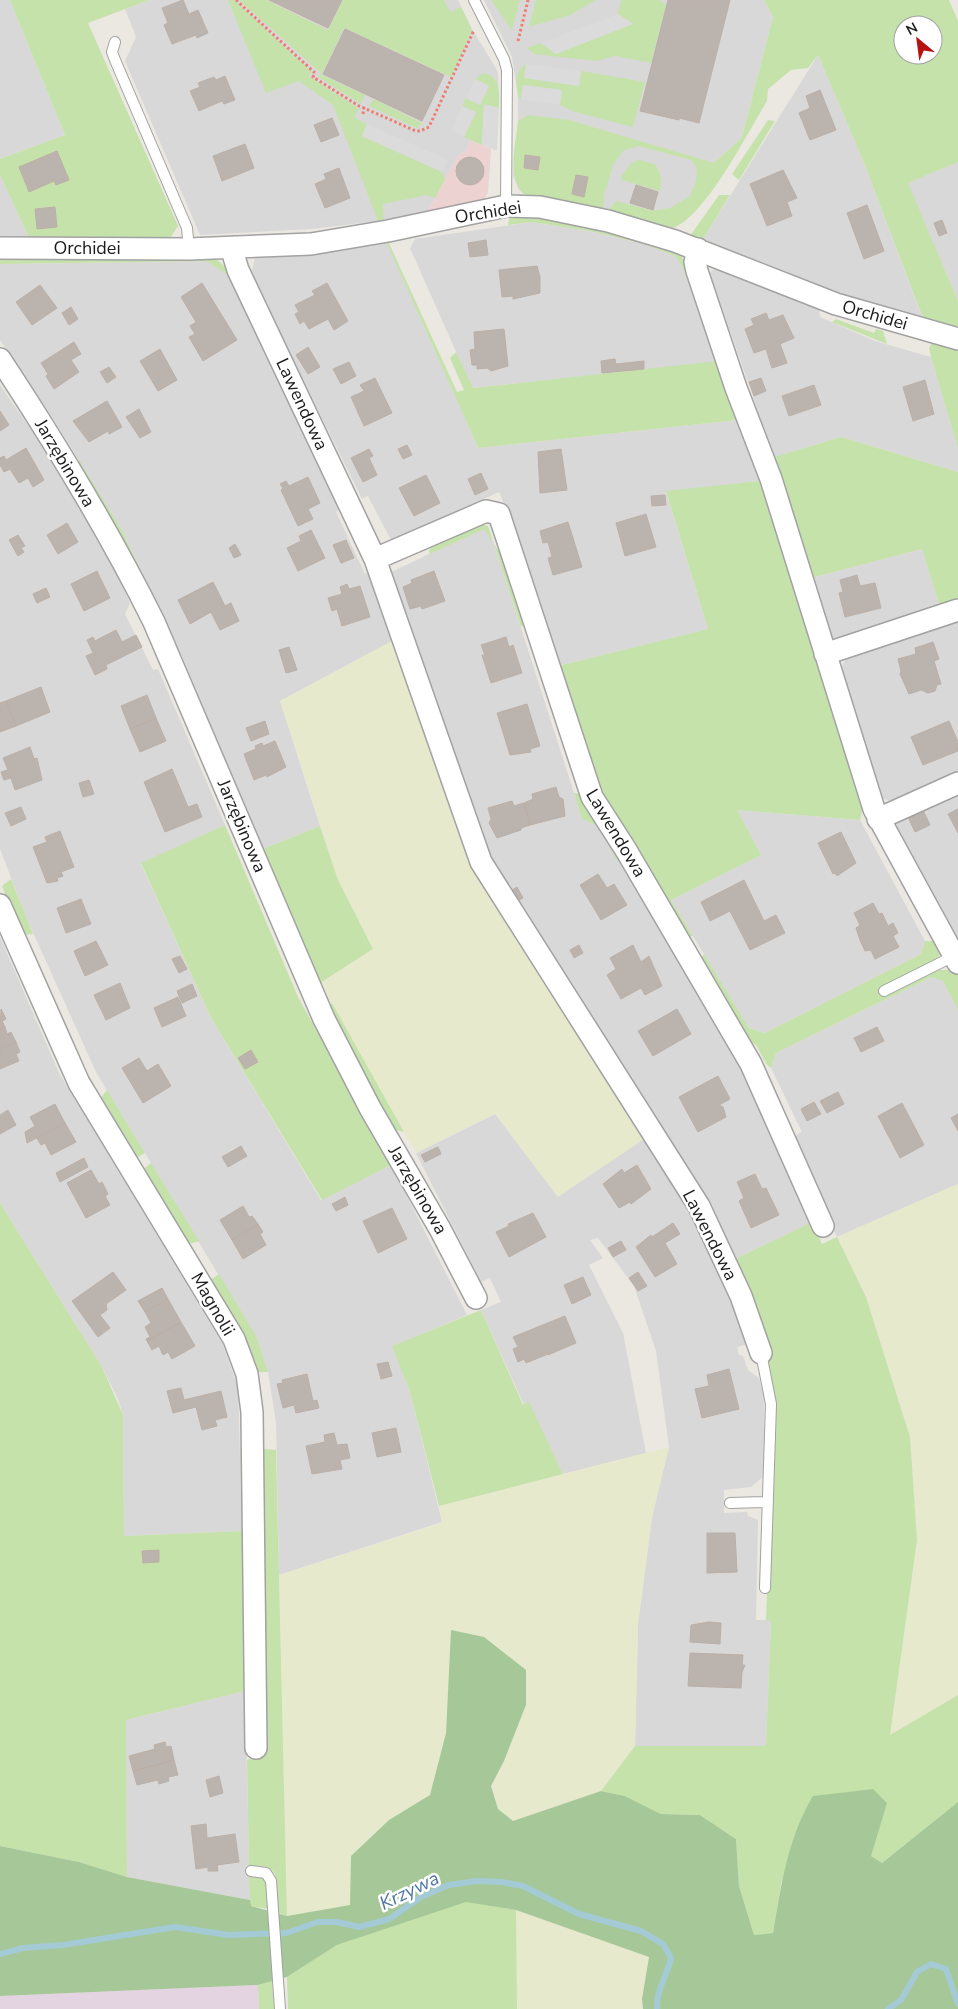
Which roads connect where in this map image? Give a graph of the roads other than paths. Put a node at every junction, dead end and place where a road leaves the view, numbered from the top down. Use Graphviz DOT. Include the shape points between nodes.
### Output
graph roads {
  1 [pos="474,0"];
  2 [pos="115,42"];
  3 [pos="506,206"];
  4 [pos="234,247"];
  5 [pos="0,248"];
  6 [pos="189,249"];
  7 [pos="698,249"];
  8 [pos="958,339"];
  9 [pos="0,359"];
  10 [pos="375,559"];
  11 [pos="958,610"];
  12 [pos="825,654"];
  13 [pos="958,783"];
  14 [pos="878,819"];
  15 [pos="0,905"];
  16 [pos="956,960"];
  17 [pos="884,991"];
  18 [pos="823,1226"];
  19 [pos="476,1298"];
  20 [pos="761,1353"];
  21 [pos="768,1502"];
  22 [pos="730,1503"];
  23 [pos="765,1588"];
  24 [pos="256,1748"];
  25 [pos="251,1871"];
  26 [pos="280,2009"];
  1 -- 3 [label="lane" via="507,70"];
  2 -- 6 [label="lane" via="112,52 187,228"];
  3 -- 4 [label="street, Orchidei" via="330,241"];
  3 -- 7 [label="street, Orchidei" via="540,206 608,221"];
  4 -- 6 [label="street, Orchidei"];
  4 -- 10 [label="street, Lawendowa" via="238,270"];
  5 -- 6 [label="street, Orchidei"];
  7 -- 8 [label="street, Orchidei" via="836,304"];
  7 -- 12 [label="street" via="697,271 771,479"];
  9 -- 19 [label="street, Jarzębinowa" via="67,463 139,590 324,1019"];
  10 -- 18 [label="street, Lawendowa" via="486,511 499,514 592,797 752,1064"];
  10 -- 20 [label="street, Lawendowa" via="482,862 699,1206 741,1296"];
  11 -- 12 [label="street"];
  12 -- 14 [label="street"];
  13 -- 14 [label="street"];
  14 -- 16 [label="street"];
  15 -- 24 [label="street, Magnolii" via="79,1083 214,1303 241,1354 252,1412"];
  16 -- 17 [label="lane"];
  20 -- 21 [label="lane" via="771,1404"];
  21 -- 22 [label="lane"];
  21 -- 23 [label="lane"];
  25 -- 26 [label="lane" via="266,1873 271,1881"];
}
